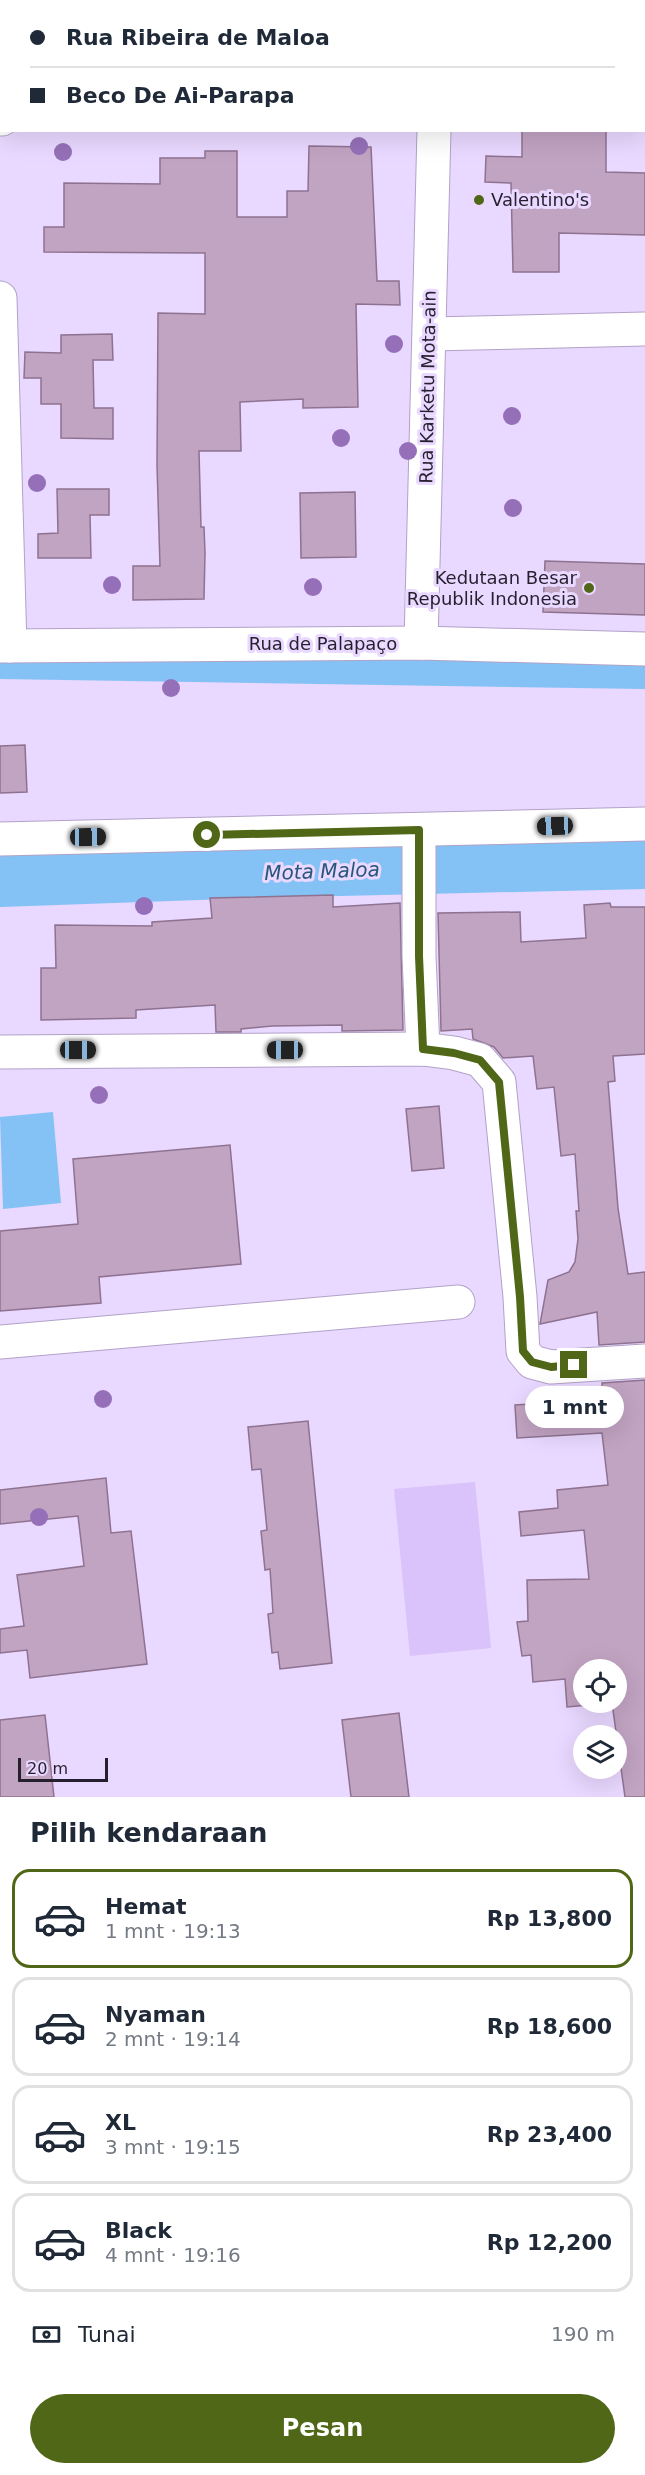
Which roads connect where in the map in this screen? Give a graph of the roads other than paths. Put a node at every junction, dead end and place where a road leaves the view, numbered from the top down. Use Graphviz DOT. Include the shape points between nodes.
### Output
graph roads {
  1 [pos="434,132"];
  2 [pos="0,298"];
  3 [pos="645,329"];
  4 [pos="430,334"];
  5 [pos="421,643"];
  6 [pos="5,646"];
  7 [pos="645,649"];
  8 [pos="645,824"];
  9 [pos="419,830"];
  10 [pos="0,839"];
  11 [pos="423,1049"];
  12 [pos="0,1052"];
  13 [pos="458,1302"];
  14 [pos="0,1342"];
  15 [pos="645,1360"];
  1 -- 4 [label="street, Rua Karketu Mota-ain"];
  2 -- 6 [label="street"];
  3 -- 4 [label="street"];
  4 -- 5 [label="street, Rua Karketu Mota-ain"];
  5 -- 6 [label="street, Rua de Palapaço"];
  5 -- 7 [label="street, Rua de Palapaço"];
  8 -- 9 [label="street"];
  9 -- 10 [label="street"];
  9 -- 11 [label="street"];
  11 -- 12 [label="street"];
  11 -- 15 [label="street" via="480,1060 499,1082 523,1351 532,1362 551,1367"];
  13 -- 14 [label="street"];
}
